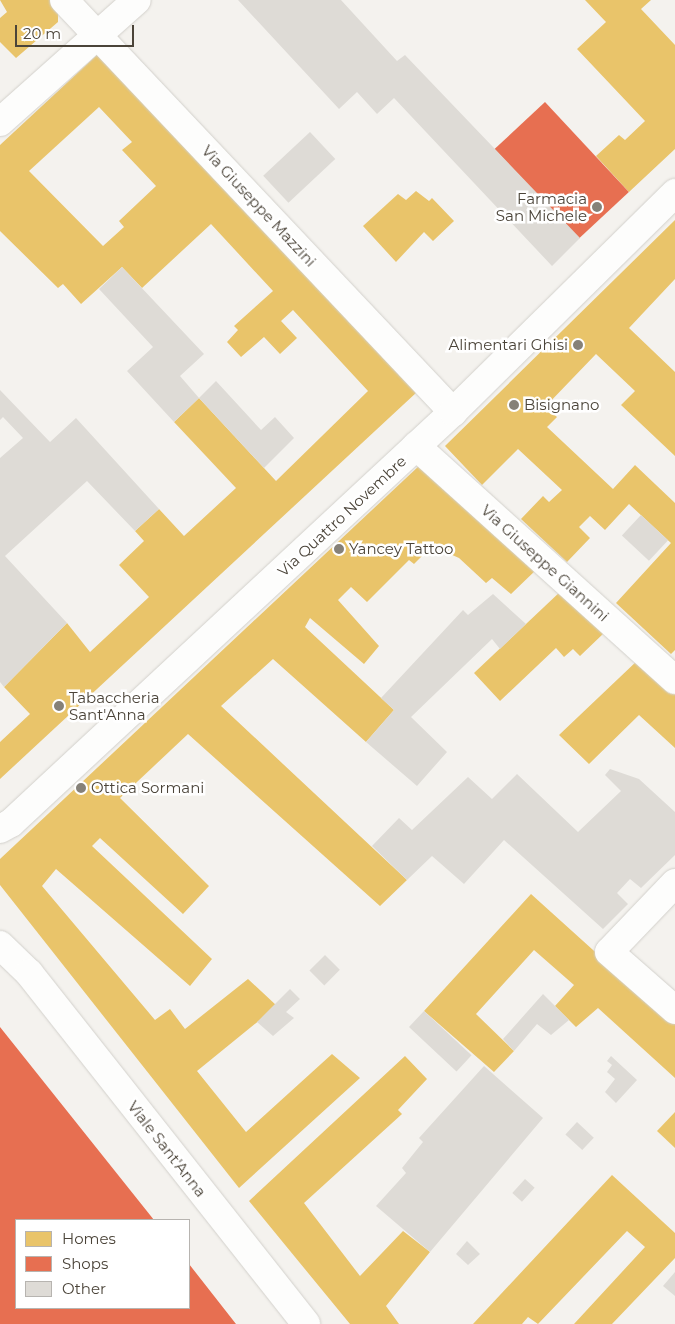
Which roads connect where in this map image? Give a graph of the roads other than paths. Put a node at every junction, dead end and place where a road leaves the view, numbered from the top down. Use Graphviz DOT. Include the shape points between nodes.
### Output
graph roads {
  1 [pos="64,0"];
  2 [pos="137,0"];
  3 [pos="98,36"];
  4 [pos="0,122"];
  5 [pos="675,193"];
  6 [pos="453,412"];
  7 [pos="416,446"];
  8 [pos="675,680"];
  9 [pos="0,829"];
  10 [pos="675,883"];
  11 [pos="0,945"];
  12 [pos="0,958"];
  13 [pos="29,973"];
  14 [pos="675,1010"];
  15 [pos="306,1324"];
  1 -- 3 [label="street, Via Giuseppe Mazzini"];
  2 -- 3 [label="street"];
  3 -- 4 [label="street"];
  3 -- 6 [label="street, Via Giuseppe Mazzini"];
  5 -- 6 [label="street, Via Quattro Novembre"];
  6 -- 7 [label="street, Via Quattro Novembre"];
  7 -- 8 [label="street, Via Giuseppe Giannini"];
  7 -- 9 [label="street, Via Quattro Novembre" via="11,823"];
  10 -- 14 [label="street" via="609,952"];
  11 -- 13 [label="street, Viale Sant'Anna"];
  12 -- 13 [label="street, Viale Sant'Anna"];
  13 -- 15 [label="street, Viale Sant'Anna"];
}
